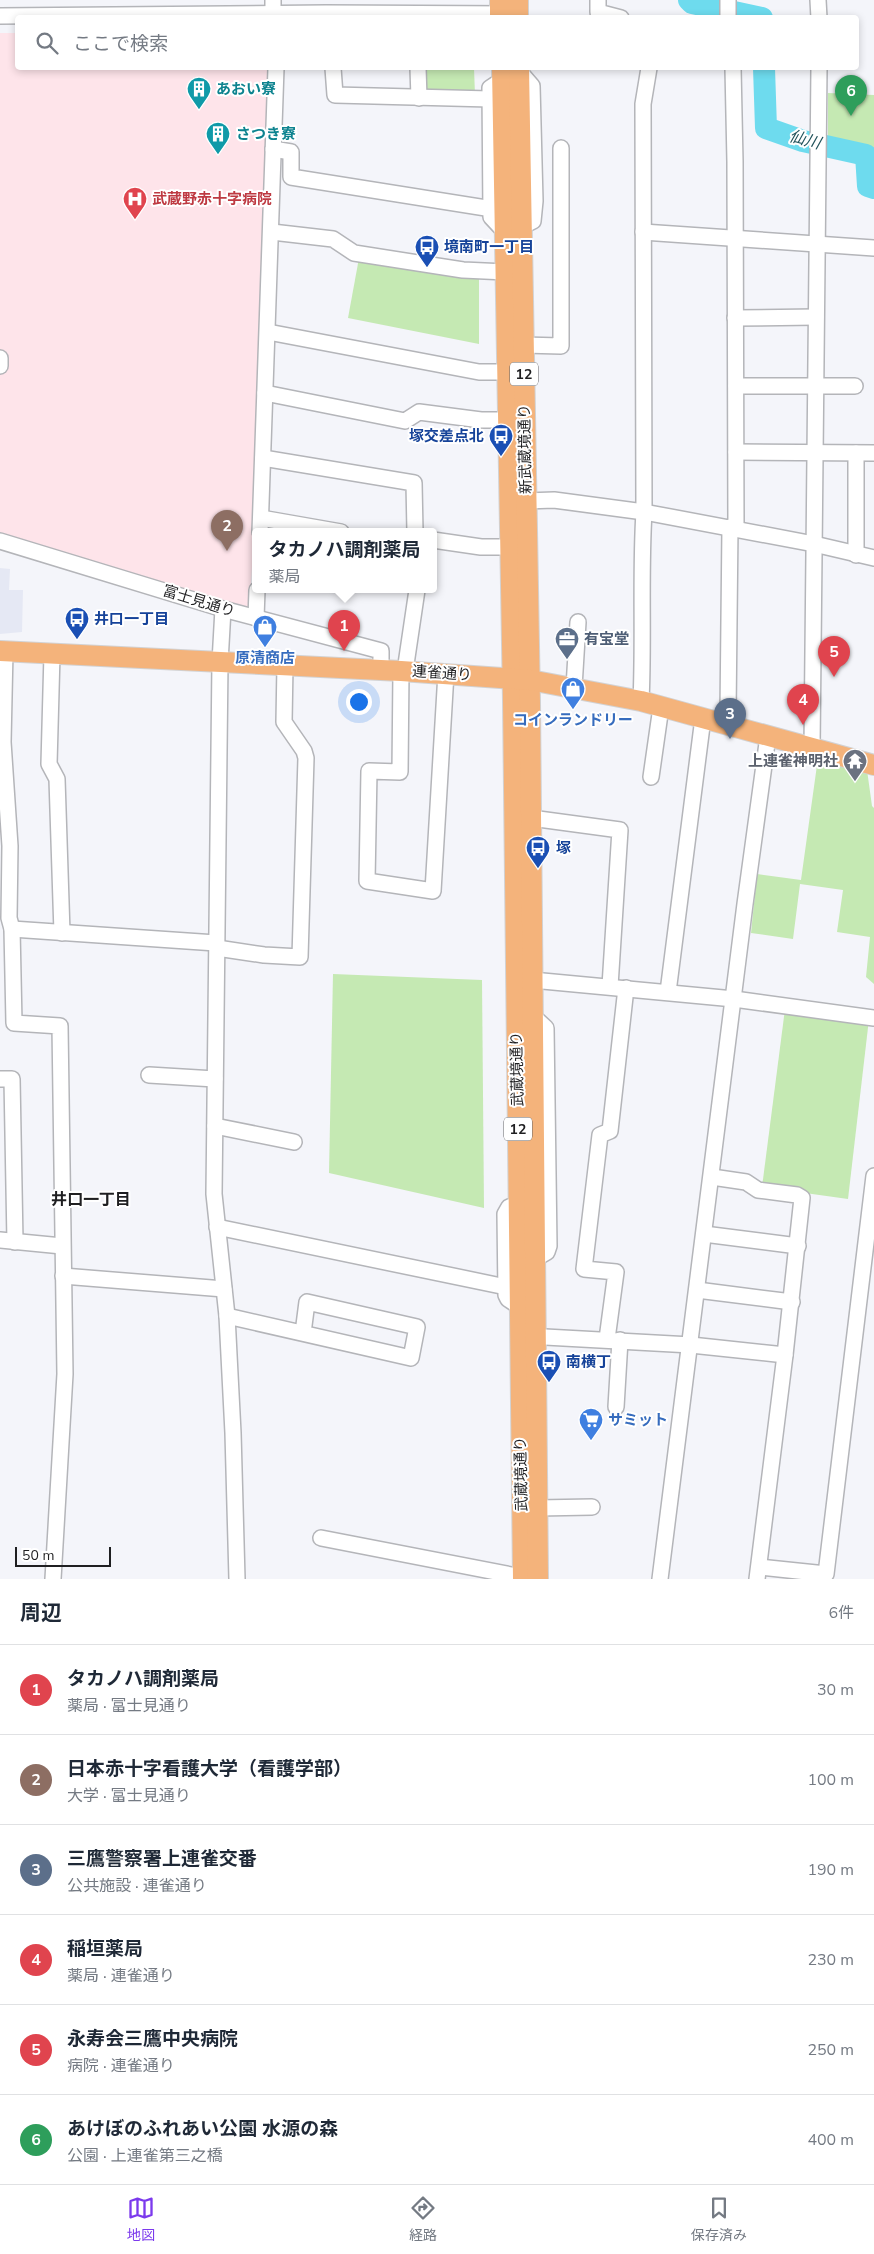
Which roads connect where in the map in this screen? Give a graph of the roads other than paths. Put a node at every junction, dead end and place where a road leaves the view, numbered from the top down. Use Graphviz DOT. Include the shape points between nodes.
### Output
graph roads {
  1 [pos="598,0"];
  2 [pos="818,0"];
  3 [pos="273,10"];
  4 [pos="509,10"];
  5 [pos="46,15"];
  6 [pos="610,15"];
  7 [pos="818,15"];
  8 [pos="0,16"];
  9 [pos="15,16"];
  10 [pos="276,70"];
  11 [pos="333,70"];
  12 [pos="418,70"];
  13 [pos="649,70"];
  14 [pos="733,70"];
  15 [pos="819,70"];
  16 [pos="510,71"];
  17 [pos="419,98"];
  18 [pos="490,99"];
  19 [pos="561,148"];
  20 [pos="273,149"];
  21 [pos="534,200"];
  22 [pos="560,202"];
  23 [pos="486,208"];
  24 [pos="513,229"];
  25 [pos="272,232"];
  26 [pos="643,232"];
  27 [pos="735,237"];
  28 [pos="816,243"];
  29 [pos="874,248"];
  30 [pos="506,272"];
  31 [pos="816,317"];
  32 [pos="735,318"];
  33 [pos="268,332"];
  34 [pos="523,345"];
  35 [pos="0,358"];
  36 [pos="0,366"];
  37 [pos="507,372"];
  38 [pos="736,386"];
  39 [pos="816,386"];
  40 [pos="855,386"];
  41 [pos="265,394"];
  42 [pos="508,420"];
  43 [pos="736,452"];
  44 [pos="816,453"];
  45 [pos="856,453"];
  46 [pos="874,453"];
  47 [pos="263,458"];
  48 [pos="526,500"];
  49 [pos="644,512"];
  50 [pos="260,525"];
  51 [pos="295,528"];
  52 [pos="415,528"];
  53 [pos="733,528"];
  54 [pos="0,540"];
  55 [pos="437,541"];
  56 [pos="814,544"];
  57 [pos="510,547"];
  58 [pos="856,555"];
  59 [pos="874,558"];
  60 [pos="257,593"];
  61 [pos="416,593"];
  62 [pos="223,609"];
  63 [pos="256,618"];
  64 [pos="578,622"];
  65 [pos="2,651"];
  66 [pos="52,654"];
  67 [pos="220,662"];
  68 [pos="285,665"];
  69 [pos="381,670"];
  70 [pos="403,671"];
  71 [pos="446,673"];
  72 [pos="521,679"];
  73 [pos="574,687"];
  74 [pos="641,701"];
  75 [pos="662,707"];
  76 [pos="703,718"];
  77 [pos="725,723"];
  78 [pos="768,736"];
  79 [pos="812,748"];
  80 [pos="874,765"];
  81 [pos="651,778"];
  82 [pos="531,818"];
  83 [pos="12,929"];
  84 [pos="62,933"];
  85 [pos="217,946"];
  86 [pos="532,980"];
  87 [pos="610,986"];
  88 [pos="626,988"];
  89 [pos="668,992"];
  90 [pos="734,999"];
  91 [pos="7,1015"];
  92 [pos="874,1018"];
  93 [pos="149,1075"];
  94 [pos="0,1079"];
  95 [pos="215,1079"];
  96 [pos="215,1126"];
  97 [pos="294,1142"];
  98 [pos="874,1176"];
  99 [pos="712,1178"];
  100 [pos="518,1204"];
  101 [pos="872,1217"];
  102 [pos="218,1227"];
  103 [pos="704,1234"];
  104 [pos="8,1241"];
  105 [pos="62,1246"];
  106 [pos="798,1246"];
  107 [pos="63,1276"];
  108 [pos="506,1287"];
  109 [pos="224,1289"];
  110 [pos="697,1290"];
  111 [pos="792,1302"];
  112 [pos="520,1307"];
  113 [pos="227,1316"];
  114 [pos="303,1333"];
  115 [pos="528,1336"];
  116 [pos="614,1340"];
  117 [pos="691,1345"];
  118 [pos="784,1355"];
  119 [pos="616,1407"];
  120 [pos="592,1507"];
  121 [pos="538,1508"];
  122 [pos="321,1538"];
  123 [pos="758,1573"];
  124 [pos="53,1579"];
  125 [pos="237,1579"];
  126 [pos="529,1579"];
  127 [pos="660,1579"];
  1 -- 6 [label="street" via="598,12"];
  2 -- 7 [label="street"];
  3 -- 4 [label="street"];
  3 -- 5 [label="street"];
  8 -- 9 [label="street"];
  10 -- 20 [label="street"];
  11 -- 17 [label="street" via="335,95"];
  12 -- 17 [label="street"];
  13 -- 26 [label="street" via="643,104"];
  14 -- 27 [label="street"];
  15 -- 28 [label="street"];
  16 -- 18 [label="street" via="490,88"];
  16 -- 21 [label="street" via="532,86"];
  16 -- 24 [label="main road, 新武蔵境通り / 12"];
  17 -- 18 [label="street"];
  18 -- 24 [label="street" via="491,217"];
  19 -- 22 [label="street"];
  20 -- 23 [label="street" via="291,152 291,177"];
  20 -- 25 [label="street"];
  21 -- 22 [label="street"];
  21 -- 24 [label="street" via="533,221"];
  22 -- 34 [label="street" via="561,346"];
  24 -- 30 [label="main road, 新武蔵境通り / 12"];
  24 -- 34 [label="main road, 新武蔵境通り / 12"];
  25 -- 30 [label="street" via="333,239 354,253 463,270"];
  25 -- 33 [label="street"];
  26 -- 27 [label="street"];
  26 -- 49 [label="street"];
  27 -- 28 [label="street"];
  27 -- 32 [label="street"];
  28 -- 29 [label="street"];
  28 -- 31 [label="street"];
  30 -- 37 [label="main road, 新武蔵境通り / 12"];
  31 -- 32 [label="street"];
  31 -- 39 [label="street"];
  32 -- 38 [label="street"];
  33 -- 37 [label="street" via="479,372"];
  33 -- 41 [label="street"];
  34 -- 48 [label="main road, 新武蔵境通り / 12"];
  35 -- 36 [label="street"];
  37 -- 42 [label="main road, 新武蔵境通り / 12"];
  38 -- 39 [label="street"];
  38 -- 43 [label="street"];
  39 -- 40 [label="street"];
  39 -- 44 [label="street"];
  41 -- 42 [label="street" via="405,421 419,412"];
  41 -- 47 [label="street"];
  42 -- 57 [label="main road, 新武蔵境通り / 12"];
  43 -- 44 [label="street"];
  43 -- 53 [label="street"];
  44 -- 45 [label="street"];
  44 -- 56 [label="street"];
  45 -- 46 [label="street"];
  45 -- 58 [label="street"];
  47 -- 50 [label="street"];
  47 -- 52 [label="street" via="414,484"];
  48 -- 49 [label="street" via="554,500"];
  48 -- 72 [label="main road, 新武蔵境通り / 12"];
  49 -- 53 [label="street"];
  49 -- 74 [label="street"];
  50 -- 51 [label="street"];
  53 -- 56 [label="street"];
  53 -- 77 [label="street" via="728,713"];
  54 -- 62 [label="street, 富士見通り"];
  55 -- 57 [label="street" via="481,547"];
  56 -- 58 [label="street"];
  56 -- 79 [label="street"];
  57 -- 72 [label="main road, 新武蔵境通り / 12"];
  58 -- 59 [label="street"];
  60 -- 63 [label="street"];
  61 -- 70 [label="street"];
  62 -- 63 [label="street, 富士見通り"];
  62 -- 67 [label="street"];
  63 -- 69 [label="street, 富士見通り" via="381,650"];
  64 -- 73 [label="street"];
  65 -- 66 [label="main road, 連雀通り"];
  65 -- 83 [label="street" via="3,742 10,846 9,918"];
  66 -- 67 [label="main road, 連雀通り"];
  66 -- 84 [label="street" via="49,764 57,778"];
  67 -- 68 [label="main road, 連雀通り"];
  67 -- 85 [label="street"];
  68 -- 69 [label="main road, 連雀通り"];
  68 -- 85 [label="street" via="284,722 306,758 300,957 264,956"];
  69 -- 70 [label="main road, 連雀通り"];
  70 -- 71 [label="main road, 連雀通り"];
  70 -- 71 [label="street" via="400,772 369,771 367,881 433,891"];
  71 -- 72 [label="main road, 連雀通り"];
  72 -- 73 [label="main road, 連雀通り"];
  72 -- 82 [label="main road, 武蔵境通り / 12"];
  72 -- 100 [label="main road, 武蔵境通り / 12"];
  73 -- 74 [label="main road, 連雀通り"];
  74 -- 75 [label="main road, 連雀通り"];
  75 -- 76 [label="main road, 連雀通り"];
  75 -- 81 [label="street"];
  76 -- 77 [label="main road, 連雀通り"];
  76 -- 89 [label="street"];
  77 -- 78 [label="main road, 連雀通り"];
  78 -- 79 [label="main road, 連雀通り"];
  78 -- 90 [label="street"];
  79 -- 80 [label="main road, 連雀通り"];
  82 -- 86 [label="main road, 武蔵境通り / 12"];
  82 -- 87 [label="street" via="620,830"];
  83 -- 84 [label="street"];
  83 -- 91 [label="street"];
  84 -- 85 [label="street"];
  85 -- 95 [label="street"];
  86 -- 87 [label="street"];
  86 -- 115 [label="main road, 武蔵境通り / 12" via="535,1259"];
  87 -- 88 [label="street"];
  88 -- 89 [label="street"];
  88 -- 116 [label="street" via="610,1131 600,1134 584,1269 616,1272"];
  89 -- 90 [label="street"];
  90 -- 92 [label="street"];
  90 -- 99 [label="street"];
  91 -- 105 [label="street" via="14,1023 60,1026"];
  93 -- 95 [label="street"];
  94 -- 104 [label="street" via="12,1079"];
  95 -- 96 [label="street"];
  96 -- 97 [label="street"];
  96 -- 102 [label="street" via="214,1194"];
  98 -- 101 [label="street"];
  99 -- 103 [label="street"];
  99 -- 106 [label="street" via="746,1182 758,1190 802,1198"];
  100 -- 108 [label="street" via="509,1207 505,1214"];
  100 -- 112 [label="main road, 武蔵境通り / 12"];
  101 -- 123 [label="street" via="826,1574"];
  102 -- 108 [label="street"];
  102 -- 109 [label="street"];
  103 -- 106 [label="street"];
  103 -- 110 [label="street"];
  104 -- 105 [label="street"];
  105 -- 107 [label="street"];
  106 -- 111 [label="street"];
  107 -- 109 [label="street"];
  107 -- 124 [label="street" via="65,1374"];
  108 -- 112 [label="street" via="508,1299"];
  109 -- 113 [label="street"];
  110 -- 111 [label="street"];
  110 -- 117 [label="street"];
  111 -- 118 [label="street"];
  112 -- 115 [label="main road, 武蔵境通り / 12"];
  113 -- 114 [label="street"];
  113 -- 125 [label="street"];
  114 -- 114 [label="street" via="411,1358 417,1327 307,1302"];
  115 -- 116 [label="street"];
  115 -- 121 [label="main road, 武蔵境通り / 12"];
  115 -- 126 [label="main road, 武蔵境通り / 12"];
  116 -- 117 [label="street"];
  116 -- 119 [label="street"];
  117 -- 118 [label="street"];
  117 -- 127 [label="street"];
  118 -- 123 [label="street"];
  120 -- 121 [label="street"];
  121 -- 126 [label="main road, 武蔵境通り / 12"];
  122 -- 126 [label="street"];
}
